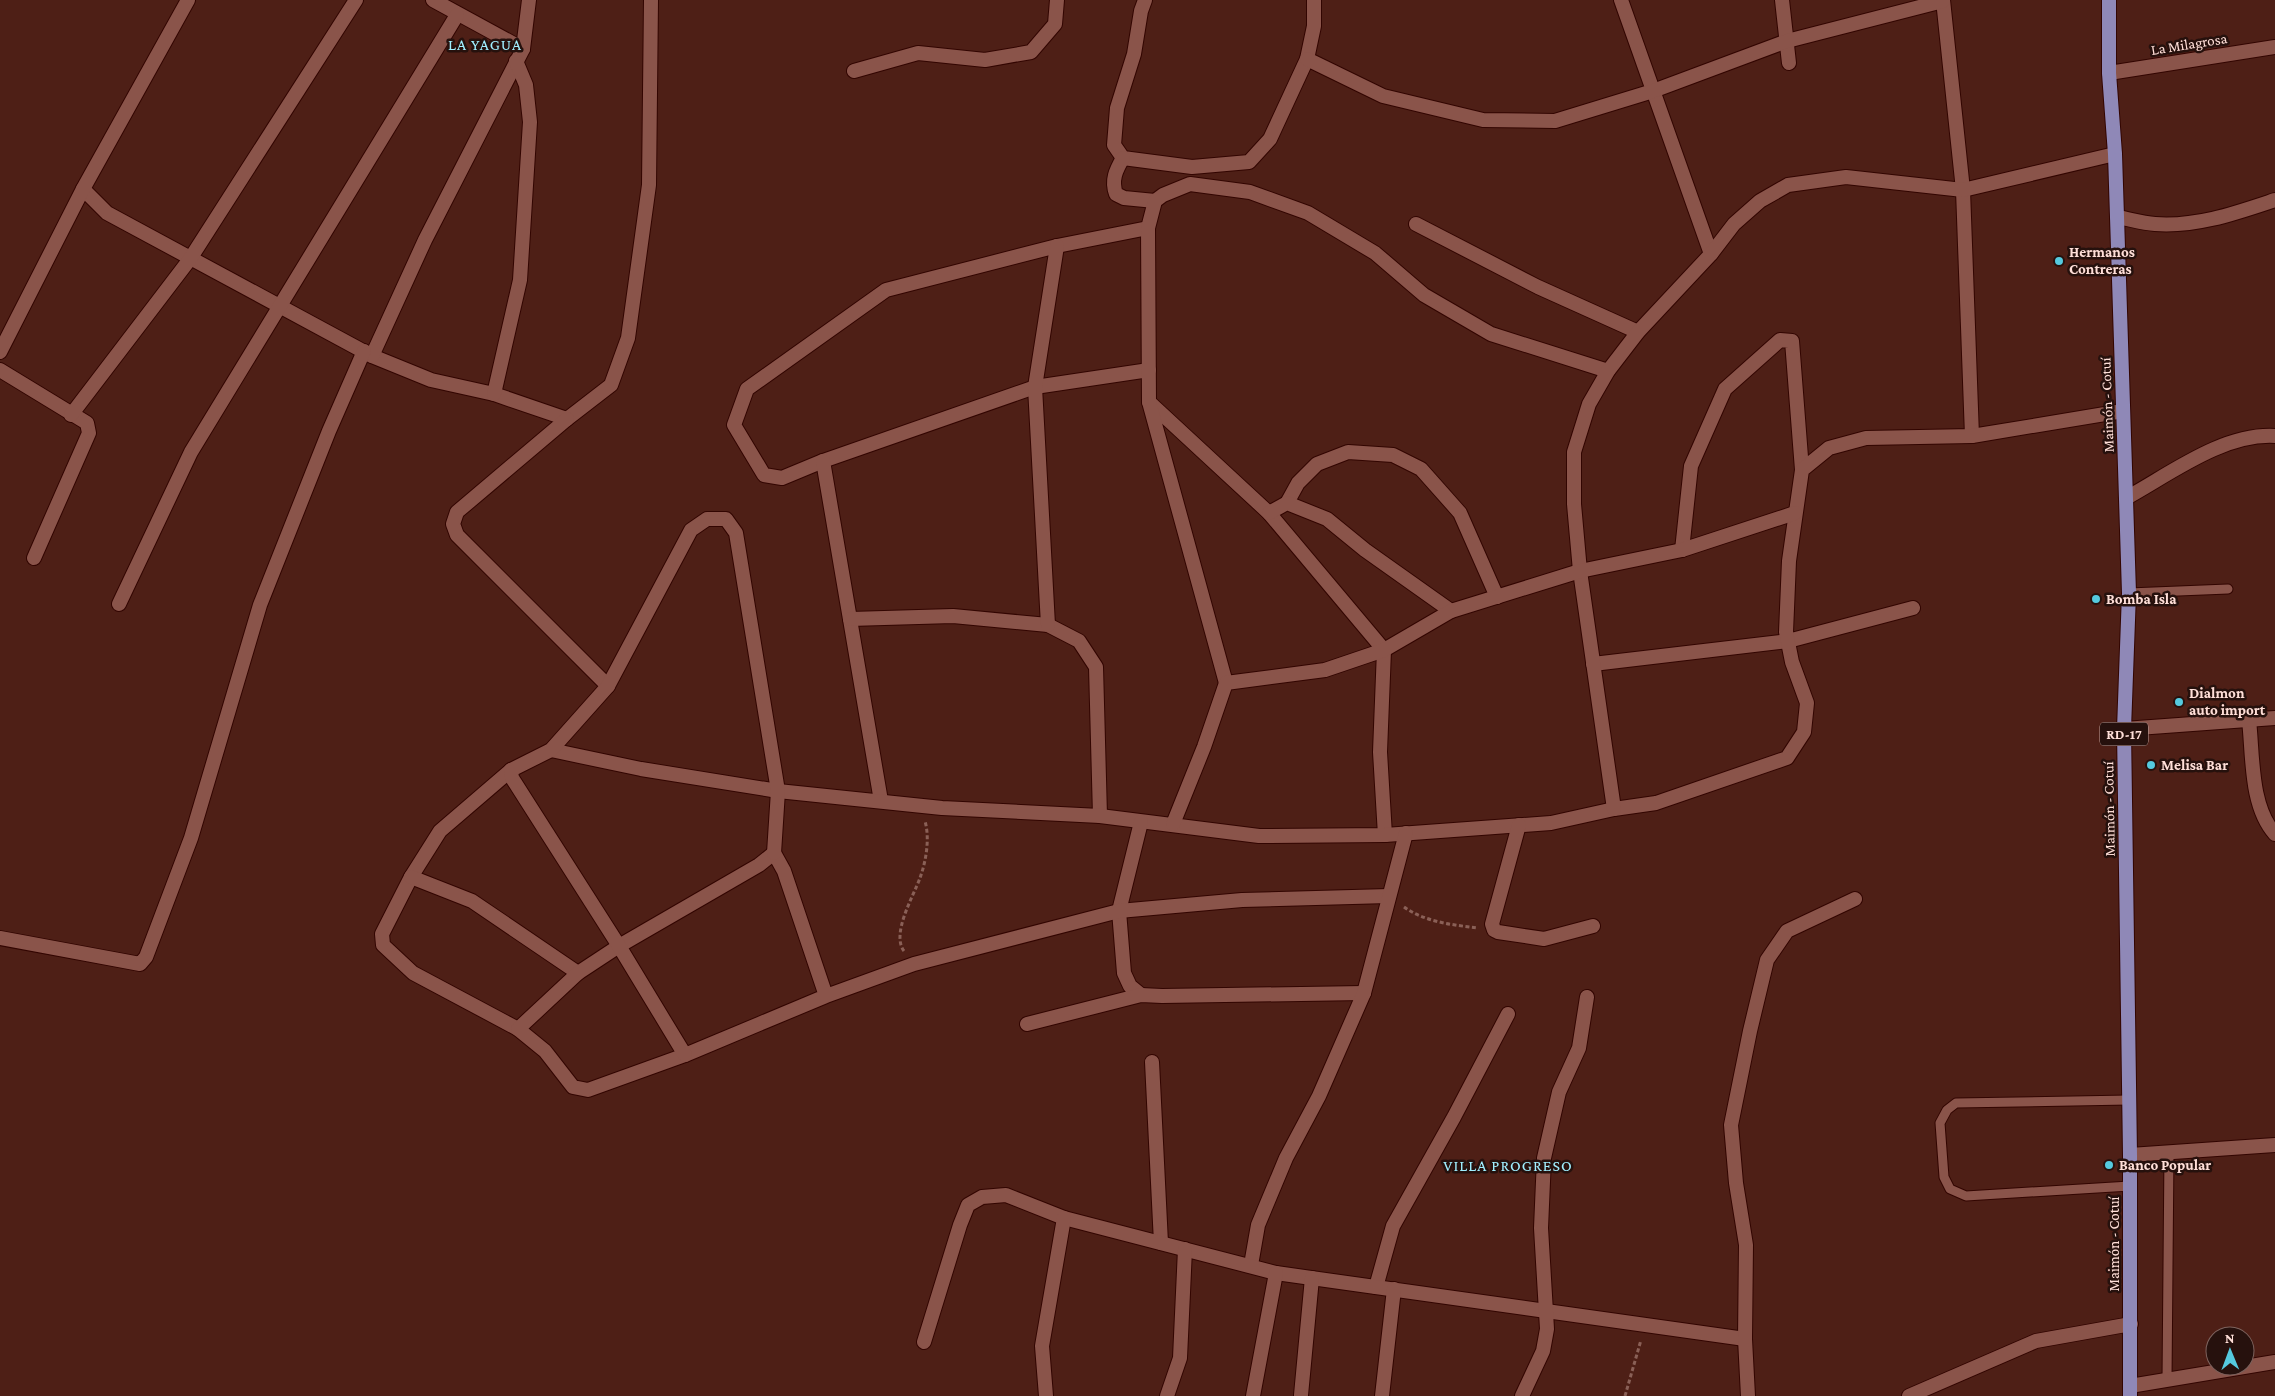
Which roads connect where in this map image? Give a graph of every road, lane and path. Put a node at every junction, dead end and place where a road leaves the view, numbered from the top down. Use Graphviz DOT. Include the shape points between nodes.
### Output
graph roads {
  1 [pos="188,0"];
  2 [pos="356,0"];
  3 [pos="433,0"];
  4 [pos="529,0"];
  5 [pos="651,0"];
  6 [pos="1057,0"];
  7 [pos="1145,0"];
  8 [pos="1314,0"];
  9 [pos="1621,0"];
  10 [pos="1782,0"];
  11 [pos="2109,0"];
  12 [pos="1943,1"];
  13 [pos="457,14"];
  14 [pos="1787,41"];
  15 [pos="2275,47"];
  16 [pos="519,55"];
  17 [pos="1307,59"];
  18 [pos="1789,63"];
  19 [pos="854,71"];
  20 [pos="2109,72"];
  21 [pos="1653,90"];
  22 [pos="2115,154"];
  23 [pos="1123,158"];
  24 [pos="83,189"];
  25 [pos="1963,190"];
  26 [pos="2275,200"];
  27 [pos="1155,201"];
  28 [pos="2117,217"];
  29 [pos="1416,224"];
  30 [pos="1148,228"];
  31 [pos="1058,246"];
  32 [pos="1711,254"];
  33 [pos="190,259"];
  34 [pos="279,306"];
  35 [pos="1638,332"];
  36 [pos="0,352"];
  37 [pos="368,354"];
  38 [pos="0,370"];
  39 [pos="1149,370"];
  40 [pos="1608,371"];
  41 [pos="1035,388"];
  42 [pos="494,394"];
  43 [pos="1149,402"];
  44 [pos="2123,411"];
  45 [pos="71,415"];
  46 [pos="567,419"];
  47 [pos="1972,436"];
  48 [pos="2275,436"];
  49 [pos="823,461"];
  50 [pos="1802,470"];
  51 [pos="2126,498"];
  52 [pos="1287,502"];
  53 [pos="1795,513"];
  54 [pos="1269,514"];
  55 [pos="1682,550"];
  56 [pos="34,558"];
  57 [pos="1580,571"];
  58 [pos="2228,589"];
  59 [pos="2129,592"];
  60 [pos="1497,597"];
  61 [pos="119,604"];
  62 [pos="1913,608"];
  63 [pos="1451,611"];
  64 [pos="850,619"];
  65 [pos="1048,625"];
  66 [pos="1788,641"];
  67 [pos="1384,650"];
  68 [pos="1593,664"];
  69 [pos="1226,682"];
  70 [pos="608,686"];
  71 [pos="2275,718"];
  72 [pos="2249,720"];
  73 [pos="2124,729"];
  74 [pos="551,750"];
  75 [pos="511,770"];
  76 [pos="778,791"];
  77 [pos="881,801"];
  78 [pos="918,806"];
  79 [pos="1614,809"];
  80 [pos="1100,816"];
  81 [pos="1141,822"];
  82 [pos="1172,824"];
  83 [pos="1519,825"];
  84 [pos="1406,833"];
  85 [pos="2275,834"];
  86 [pos="1385,835"];
  87 [pos="774,853"];
  88 [pos="411,877"];
  89 [pos="1389,896"];
  90 [pos="1855,898"];
  91 [pos="1119,911"];
  92 [pos="1593,926"];
  93 [pos="1494,930"];
  94 [pos="0,938"];
  95 [pos="619,946"];
  96 [pos="914,964"];
  97 [pos="578,973"];
  98 [pos="1364,993"];
  99 [pos="1141,995"];
  100 [pos="826,996"];
  101 [pos="1587,997"];
  102 [pos="1508,1014"];
  103 [pos="1027,1024"];
  104 [pos="518,1029"];
  105 [pos="685,1055"];
  106 [pos="1152,1062"];
  107 [pos="2130,1100"];
  108 [pos="2275,1145"];
  109 [pos="2169,1152"];
  110 [pos="2130,1154"];
  111 [pos="2130,1186"];
  112 [pos="1064,1218"];
  113 [pos="1161,1243"];
  114 [pos="1185,1249"];
  115 [pos="1252,1266"];
  116 [pos="1276,1273"];
  117 [pos="1312,1278"];
  118 [pos="1376,1287"];
  119 [pos="1394,1289"];
  120 [pos="1547,1311"];
  121 [pos="2131,1324"];
  122 [pos="1646,1325"];
  123 [pos="1745,1339"];
  124 [pos="924,1342"];
  125 [pos="2275,1362"];
  126 [pos="2167,1380"];
  127 [pos="2130,1391"];
  128 [pos="1301,1395"];
  129 [pos="1046,1396"];
  130 [pos="1167,1396"];
  131 [pos="1253,1396"];
  132 [pos="1382,1396"];
  133 [pos="1522,1396"];
  134 [pos="1625,1396"];
  135 [pos="1748,1396"];
  136 [pos="1909,1396"];
  1 -- 24 [label="street"];
  2 -- 33 [label="street"];
  3 -- 13 [label="street"];
  4 -- 16 [label="street"];
  5 -- 46 [label="street" via="649,185 628,338 611,385"];
  6 -- 19 [label="street" via="1054,24 1031,52 985,60 918,54"];
  7 -- 23 [label="street" via="1134,54 1117,108 1114,145"];
  8 -- 17 [label="street" via="1314,26"];
  9 -- 21 [label="street"];
  10 -- 14 [label="street"];
  11 -- 20 [label="main road, RD-17"];
  12 -- 14 [label="street"];
  12 -- 25 [label="street"];
  13 -- 16 [label="street"];
  13 -- 34 [label="street"];
  14 -- 18 [label="street"];
  14 -- 21 [label="street"];
  15 -- 20 [label="street, La Milagrosa"];
  16 -- 37 [label="street"];
  16 -- 42 [label="street" via="530,122 520,280"];
  17 -- 21 [label="street" via="1383,96 1483,120 1555,121"];
  17 -- 23 [label="street" via="1270,139 1249,162 1192,167"];
  20 -- 22 [label="main road, Maimón - Cotuí / RD-17"];
  21 -- 32 [label="street"];
  22 -- 25 [label="street"];
  22 -- 28 [label="main road, Maimón - Cotuí / RD-17"];
  23 -- 27 [label="street" via="1113,186 1116,194 1124,198"];
  24 -- 33 [label="street" via="107,213"];
  24 -- 36 [label="street"];
  25 -- 32 [label="street" via="1846,177 1788,185 1760,201 1734,224"];
  25 -- 47 [label="street"];
  26 -- 28 [label="street" via="2220,218 2184,224 2154,224"];
  27 -- 30 [label="street"];
  27 -- 40 [label="street" via="1190,184 1250,192 1308,212 1375,253 1424,296 1491,334"];
  28 -- 44 [label="main road, Maimón - Cotuí / RD-17"];
  29 -- 35 [label="street"];
  30 -- 31 [label="street"];
  30 -- 39 [label="street"];
  31 -- 41 [label="street"];
  31 -- 49 [label="street" via="886,290 747,389 734,425 764,475 782,478"];
  32 -- 35 [label="street"];
  33 -- 34 [label="street"];
  33 -- 45 [label="street"];
  34 -- 37 [label="street"];
  34 -- 61 [label="street" via="191,452"];
  35 -- 40 [label="street"];
  37 -- 42 [label="street" via="430,380"];
  37 -- 94 [label="street" via="329,430 260,605 191,838 146,957 140,964"];
  38 -- 45 [label="street"];
  39 -- 41 [label="street"];
  39 -- 43 [label="street"];
  40 -- 57 [label="street" via="1589,404 1574,452 1574,504"];
  41 -- 49 [label="street"];
  41 -- 65 [label="street"];
  42 -- 46 [label="street"];
  43 -- 54 [label="street"];
  43 -- 69 [label="street"];
  44 -- 47 [label="street"];
  44 -- 51 [label="main road, Maimón - Cotuí / RD-17"];
  45 -- 56 [label="street" via="87,423 89,434"];
  46 -- 70 [label="street" via="457,512 453,524 456,535"];
  47 -- 50 [label="street" via="1866,438 1829,448"];
  48 -- 51 [label="street" via="2239,439 2213,449"];
  49 -- 64 [label="street"];
  50 -- 53 [label="street"];
  50 -- 55 [label="street" via="1792,341 1780,340 1725,389 1691,466"];
  51 -- 59 [label="main road, Maimón - Cotuí / RD-17"];
  52 -- 54 [label="street"];
  52 -- 60 [label="street" via="1298,483 1317,464 1348,452 1393,455 1422,469 1460,513"];
  52 -- 63 [label="street" via="1327,519"];
  53 -- 55 [label="street"];
  53 -- 66 [label="street" via="1786,598"];
  54 -- 67 [label="street"];
  55 -- 57 [label="street"];
  57 -- 60 [label="street"];
  57 -- 68 [label="street"];
  58 -- 59 [label="lane"];
  59 -- 73 [label="main road, Maimón - Cotuí / RD-17"];
  60 -- 63 [label="street"];
  62 -- 66 [label="street"];
  63 -- 67 [label="street"];
  64 -- 65 [label="street" via="953,616"];
  64 -- 77 [label="street"];
  65 -- 80 [label="street" via="1079,641 1096,667"];
  66 -- 68 [label="street"];
  66 -- 79 [label="street" via="1807,704 1804,732 1787,758 1656,803"];
  67 -- 69 [label="street" via="1325,670"];
  67 -- 86 [label="street" via="1380,752"];
  68 -- 79 [label="street"];
  69 -- 82 [label="street" via="1204,747"];
  70 -- 74 [label="street"];
  70 -- 76 [label="street" via="691,530 707,519 726,519 736,534"];
  71 -- 72 [label="street"];
  72 -- 73 [label="street"];
  72 -- 85 [label="street" via="2258,806"];
  73 -- 107 [label="main road, Maimón - Cotuí / RD-17"];
  74 -- 75 [label="street"];
  74 -- 76 [label="street" via="641,769"];
  75 -- 88 [label="street" via="440,831"];
  75 -- 95 [label="street" via="512,778"];
  76 -- 77 [label="street"];
  76 -- 87 [label="street"];
  77 -- 78 [label="street"];
  78 -- 80 [label="street"];
  78 -- 96 [label="path" via="928,838 921,876 899,941"];
  79 -- 83 [label="street" via="1551,823"];
  80 -- 81 [label="street"];
  81 -- 82 [label="street"];
  81 -- 91 [label="street"];
  82 -- 86 [label="street" via="1260,836"];
  83 -- 84 [label="street"];
  83 -- 93 [label="street" via="1492,924"];
  84 -- 86 [label="street"];
  84 -- 89 [label="street"];
  87 -- 95 [label="street" via="759,865"];
  87 -- 100 [label="street" via="784,870"];
  88 -- 97 [label="street" via="472,901"];
  88 -- 104 [label="street" via="382,934 383,945 414,973"];
  89 -- 91 [label="street" via="1242,900"];
  89 -- 93 [label="path" via="1412,912 1445,924"];
  89 -- 98 [label="street"];
  90 -- 123 [label="street" via="1787,931 1767,960 1731,1125 1746,1245"];
  91 -- 96 [label="street"];
  91 -- 99 [label="street" via="1124,973 1130,986"];
  92 -- 93 [label="street" via="1544,939"];
  95 -- 97 [label="street"];
  95 -- 105 [label="street"];
  96 -- 100 [label="street"];
  97 -- 104 [label="street"];
  98 -- 99 [label="street"];
  98 -- 115 [label="street" via="1320,1096 1286,1158 1258,1225"];
  99 -- 103 [label="street"];
  100 -- 105 [label="street"];
  101 -- 120 [label="street" via="1579,1048 1559,1092 1544,1158 1541,1228"];
  102 -- 118 [label="street" via="1393,1226"];
  104 -- 105 [label="street" via="545,1050 573,1087 580,1089 588,1090"];
  106 -- 113 [label="street"];
  107 -- 110 [label="main road, Maimón - Cotuí / RD-17"];
  107 -- 111 [label="lane" via="1956,1103 1947,1110 1940,1123 1944,1177 1950,1189 1966,1196"];
  108 -- 109 [label="street"];
  109 -- 110 [label="street"];
  109 -- 126 [label="lane"];
  110 -- 111 [label="main road, Maimón - Cotuí / RD-17"];
  111 -- 121 [label="main road, Maimón - Cotuí / RD-17"];
  112 -- 113 [label="street"];
  112 -- 124 [label="street" via="1006,1195 982,1198 968,1205"];
  112 -- 129 [label="street" via="1042,1346"];
  113 -- 114 [label="street"];
  114 -- 115 [label="street"];
  114 -- 130 [label="street" via="1180,1358"];
  115 -- 116 [label="street"];
  116 -- 117 [label="street"];
  116 -- 131 [label="street"];
  117 -- 118 [label="street"];
  117 -- 128 [label="street"];
  118 -- 119 [label="street"];
  119 -- 120 [label="street"];
  119 -- 132 [label="street"];
  120 -- 122 [label="street"];
  120 -- 133 [label="street" via="1543,1351"];
  121 -- 127 [label="main road, Maimón - Cotuí / RD-17"];
  121 -- 136 [label="street" via="2036,1341"];
  122 -- 123 [label="street"];
  122 -- 134 [label="path"];
  123 -- 135 [label="street"];
  125 -- 126 [label="street"];
  126 -- 127 [label="street"];
}
